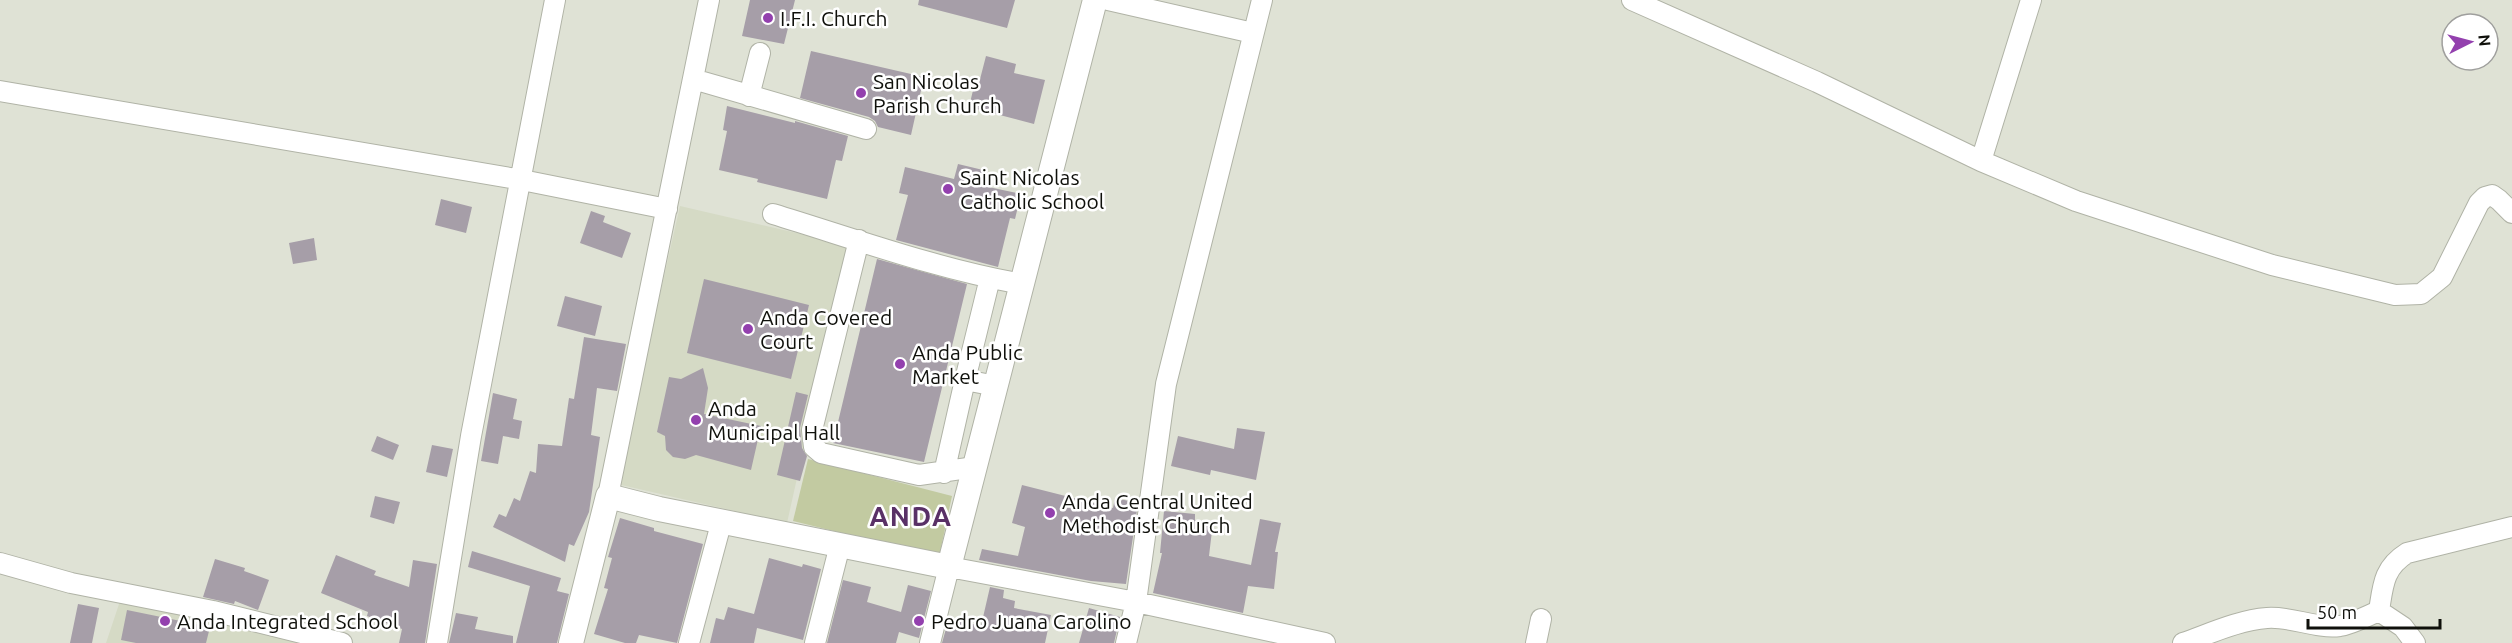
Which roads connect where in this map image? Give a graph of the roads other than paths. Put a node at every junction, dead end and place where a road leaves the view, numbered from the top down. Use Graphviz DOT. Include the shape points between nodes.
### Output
graph roads {
  1 [pos="555,0"];
  2 [pos="709,0"];
  3 [pos="1095,0"];
  4 [pos="1108,0"];
  5 [pos="1262,0"];
  6 [pos="1632,0"];
  7 [pos="2031,0"];
  8 [pos="1253,33"];
  9 [pos="760,53"];
  10 [pos="693,79"];
  11 [pos="0,91"];
  12 [pos="749,96"];
  13 [pos="867,129"];
  14 [pos="1981,161"];
  15 [pos="522,180"];
  16 [pos="667,209"];
  17 [pos="2512,213"];
  18 [pos="773,214"];
  19 [pos="859,240"];
  20 [pos="990,278"];
  21 [pos="1022,284"];
  22 [pos="965,380"];
  23 [pos="996,386"];
  24 [pos="975,467"];
  25 [pos="944,473"];
  26 [pos="608,496"];
  27 [pos="722,520"];
  28 [pos="2512,527"];
  29 [pos="840,545"];
  30 [pos="0,563"];
  31 [pos="949,567"];
  32 [pos="1136,602"];
  33 [pos="2379,611"];
  34 [pos="1541,619"];
  35 [pos="342,643"];
  36 [pos="437,643"];
  37 [pos="572,643"];
  38 [pos="689,643"];
  39 [pos="815,643"];
  40 [pos="930,643"];
  41 [pos="1126,643"];
  42 [pos="1325,643"];
  43 [pos="1536,643"];
  44 [pos="2183,643"];
  45 [pos="2415,643"];
  1 -- 15 [label="street"];
  2 -- 10 [label="street"];
  3 -- 21 [label="main road"];
  4 -- 8 [label="street"];
  5 -- 8 [label="street"];
  6 -- 14 [label="street" via="1817,82"];
  7 -- 14 [label="street"];
  8 -- 32 [label="street" via="1166,384"];
  9 -- 12 [label="street"];
  10 -- 12 [label="street"];
  10 -- 16 [label="street"];
  11 -- 15 [label="street"];
  12 -- 13 [label="street"];
  14 -- 17 [label="street" via="2076,201 2173,233 2272,265 2395,295 2421,294 2436,284 2485,197 2492,195"];
  15 -- 16 [label="street"];
  15 -- 36 [label="street" via="471,436"];
  16 -- 26 [label="street"];
  18 -- 19 [label="street"];
  19 -- 20 [label="street"];
  19 -- 25 [label="street" via="821,389 812,444 821,453 919,475"];
  20 -- 21 [label="street"];
  20 -- 22 [label="street"];
  21 -- 23 [label="main road"];
  22 -- 23 [label="street"];
  22 -- 25 [label="street"];
  23 -- 24 [label="main road"];
  24 -- 25 [label="street"];
  24 -- 31 [label="main road"];
  26 -- 27 [label="main road"];
  26 -- 37 [label="main road"];
  27 -- 29 [label="main road"];
  27 -- 38 [label="street"];
  28 -- 33 [label="street" via="2401,557 2388,570"];
  29 -- 31 [label="main road"];
  29 -- 39 [label="street"];
  30 -- 35 [label="street" via="71,583 213,611"];
  31 -- 32 [label="street"];
  31 -- 40 [label="street"];
  32 -- 41 [label="street"];
  32 -- 42 [label="street"];
  33 -- 44 [label="street" via="2342,626 2284,617 2264,618"];
  33 -- 45 [label="street" via="2403,627"];
  34 -- 43 [label="street"];
}
